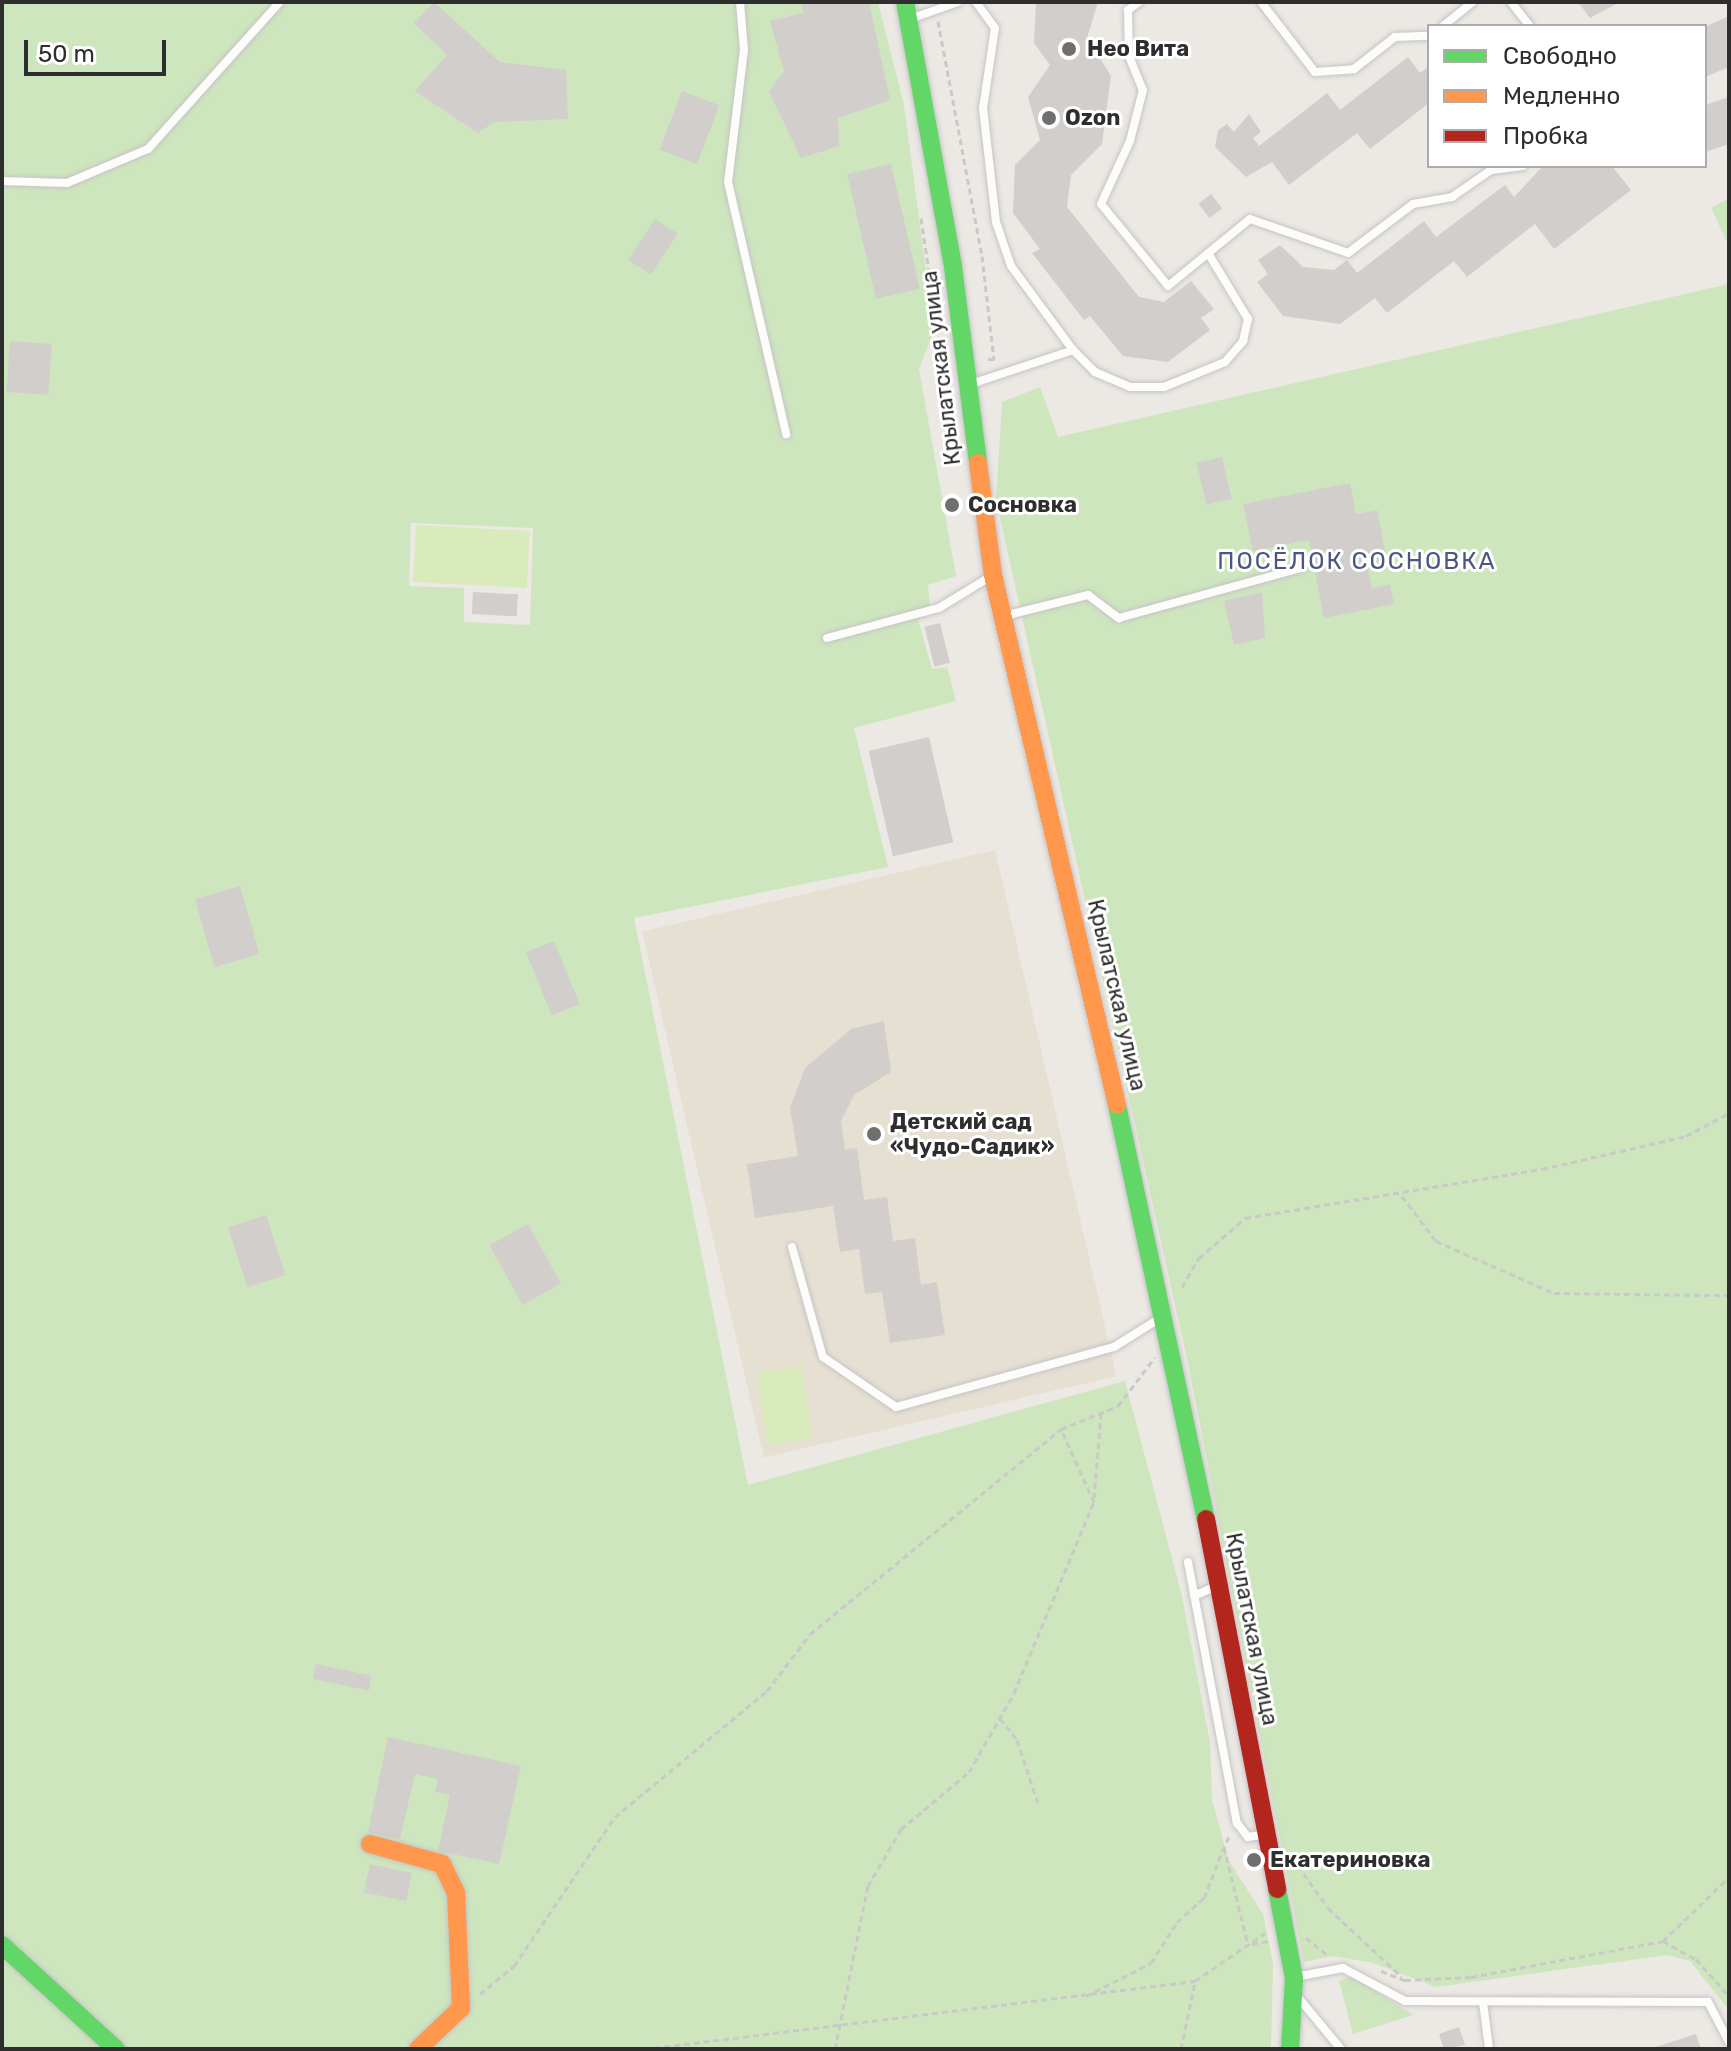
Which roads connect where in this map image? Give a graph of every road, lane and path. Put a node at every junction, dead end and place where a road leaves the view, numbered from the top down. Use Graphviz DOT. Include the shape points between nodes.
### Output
graph roads {
  1 [pos="280,2"];
  2 [pos="740,2"];
  3 [pos="958,2"];
  4 [pos="976,2"];
  5 [pos="1139,2"];
  6 [pos="1261,2"];
  7 [pos="1473,2"];
  8 [pos="1511,2"];
  9 [pos="907,11"];
  10 [pos="936,12"];
  11 [pos="1446,24"];
  12 [pos="1528,24"];
  13 [pos="1427,36"];
  14 [pos="1507,168"];
  15 [pos="2,181"];
  16 [pos="1208,253"];
  17 [pos="1073,350"];
  18 [pos="994,359"];
  19 [pos="967,385"];
  20 [pos="786,434"];
  21 [pos="1301,568"];
  22 [pos="993,575"];
  23 [pos="1003,616"];
  24 [pos="827,638"];
  25 [pos="1729,1113"];
  26 [pos="1402,1195"];
  27 [pos="792,1247"];
  28 [pos="1729,1295"];
  29 [pos="1166,1314"];
  30 [pos="1161,1351"];
  31 [pos="1101,1412"];
  32 [pos="1061,1429"];
  33 [pos="1094,1502"];
  34 [pos="1188,1562"];
  35 [pos="1220,1585"];
  36 [pos="1194,1596"];
  37 [pos="1000,1718"];
  38 [pos="1038,1803"];
  39 [pos="1237,1823"];
  40 [pos="1266,1834"];
  41 [pos="370,1844"];
  42 [pos="1224,1847"];
  43 [pos="1287,1862"];
  44 [pos="1729,1877"];
  45 [pos="1301,1933"];
  46 [pos="1277,1939"];
  47 [pos="1663,1941"];
  48 [pos="2,1945"];
  49 [pos="1248,1945"];
  50 [pos="1336,1961"];
  51 [pos="1376,1969"];
  52 [pos="1405,1980"];
  53 [pos="1195,1981"];
  54 [pos="1295,1987"];
  55 [pos="1729,1996"];
  56 [pos="1083,1997"];
  57 [pos="1483,2002"];
  58 [pos="461,2008"];
  59 [pos="837,2026"];
  60 [pos="1729,2042"];
  61 [pos="116,2049"];
  62 [pos="418,2049"];
  63 [pos="644,2049"];
  64 [pos="835,2049"];
  65 [pos="1181,2049"];
  66 [pos="1290,2049"];
  67 [pos="1341,2049"];
  68 [pos="1489,2049"];
  1 -- 15 [label="lane" via="148,149 67,183"];
  2 -- 20 [label="lane" via="744,50 728,182"];
  3 -- 10 [label="lane"];
  4 -- 17 [label="lane" via="995,28 983,108 996,222 1011,266"];
  5 -- 16 [label="lane" via="1128,10 1129,56 1143,90 1130,141 1101,204 1168,286"];
  6 -- 13 [label="lane" via="1315,72 1354,69 1395,37"];
  7 -- 11 [label="lane"];
  8 -- 12 [label="lane"];
  9 -- 10 [label="lane"];
  9 -- 19 [label="street, Крылатская улица"];
  10 -- 18 [label="path"];
  14 -- 16 [label="lane" via="1491,170 1452,197 1413,204 1348,253 1250,219"];
  16 -- 17 [label="lane" via="1248,319 1243,341 1225,362 1164,387 1130,387 1095,372"];
  17 -- 19 [label="lane"];
  19 -- 22 [label="street, Крылатская улица"];
  21 -- 23 [label="lane" via="1119,618 1088,595"];
  22 -- 23 [label="street, Крылатская улица"];
  22 -- 24 [label="lane" via="939,608"];
  23 -- 29 [label="street, Крылатская улица"];
  25 -- 26 [label="path" via="1686,1136"];
  26 -- 28 [label="path" via="1436,1241 1554,1293"];
  26 -- 29 [label="path" via="1245,1218 1199,1258"];
  27 -- 29 [label="lane" via="823,1357 896,1407 1114,1347"];
  29 -- 35 [label="street, Крылатская улица"];
  30 -- 31 [label="path" via="1118,1406"];
  31 -- 32 [label="path"];
  31 -- 33 [label="path"];
  32 -- 33 [label="path"];
  32 -- 58 [label="path" via="810,1634 767,1691 615,1817 514,1966"];
  33 -- 37 [label="path"];
  34 -- 36 [label="lane"];
  35 -- 36 [label="lane"];
  35 -- 40 [label="street, Крылатская улица"];
  36 -- 39 [label="lane"];
  37 -- 38 [label="path" via="1017,1740"];
  37 -- 59 [label="path" via="969,1772 901,1829 868,1886"];
  39 -- 40 [label="lane" via="1248,1837"];
  39 -- 42 [label="path"];
  40 -- 54 [label="street, Крылатская улица"];
  41 -- 58 [label="street" via="442,1864 451,1876"];
  42 -- 49 [label="path"];
  42 -- 56 [label="path" via="1204,1898 1177,1922 1151,1963"];
  43 -- 52 [label="path" via="1284,1848 1328,1908"];
  44 -- 47 [label="path"];
  45 -- 50 [label="path"];
  46 -- 49 [label="path"];
  47 -- 52 [label="path" via="1471,1977"];
  47 -- 55 [label="path" via="1696,1959"];
  48 -- 61 [label="street"];
  49 -- 53 [label="path"];
  51 -- 52 [label="path"];
  53 -- 56 [label="path"];
  53 -- 65 [label="path"];
  54 -- 57 [label="lane" via="1343,1968 1405,2001"];
  54 -- 66 [label="street, Крылатская улица"];
  54 -- 67 [label="lane"];
  56 -- 59 [label="path"];
  57 -- 60 [label="lane" via="1708,2002"];
  57 -- 68 [label="lane"];
  58 -- 62 [label="street"];
  59 -- 63 [label="path"];
  59 -- 64 [label="path"];
}
